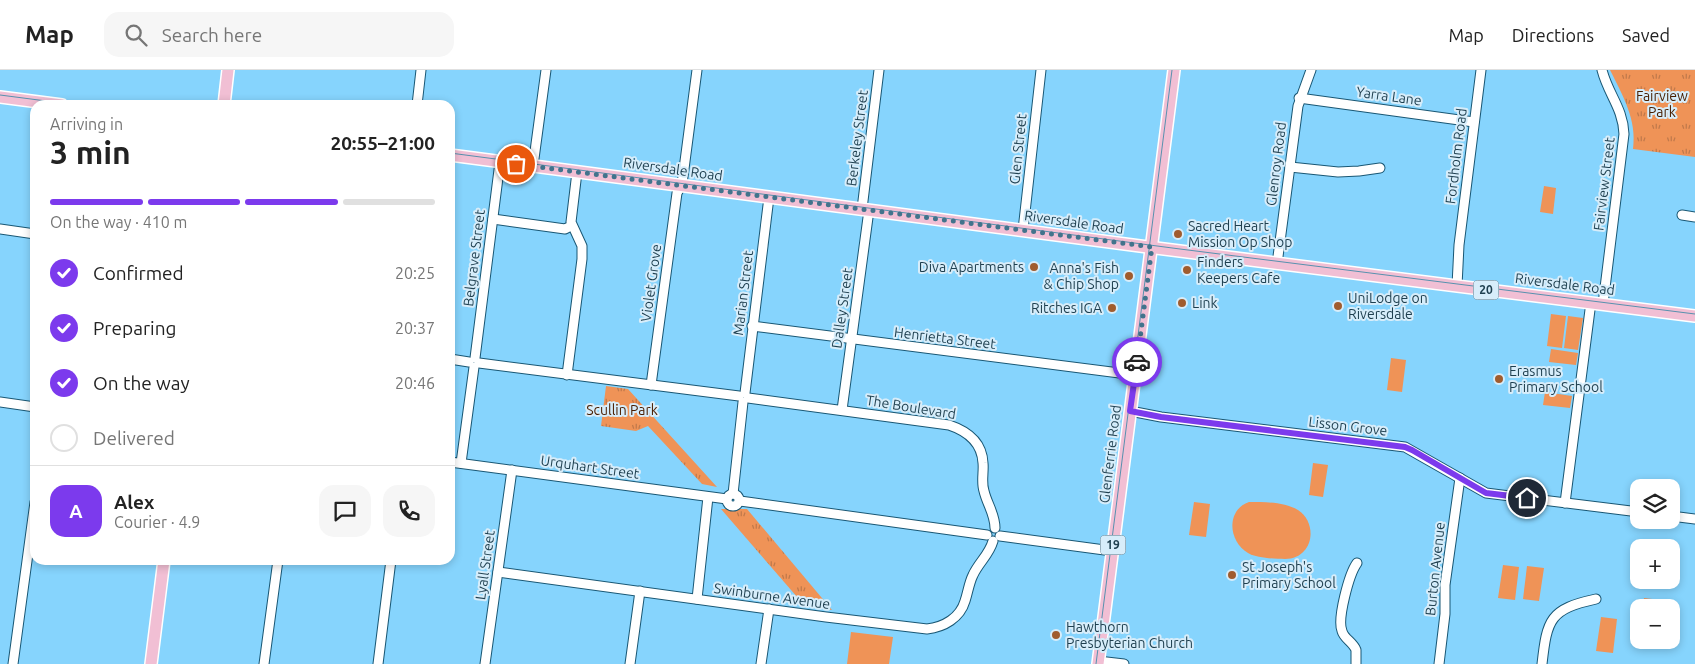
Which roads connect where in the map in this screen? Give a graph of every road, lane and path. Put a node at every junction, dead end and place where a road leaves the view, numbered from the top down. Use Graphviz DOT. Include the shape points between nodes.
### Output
graph roads {
  1 [pos="228,70"];
  2 [pos="421,70"];
  3 [pos="546,70"];
  4 [pos="697,70"];
  5 [pos="879,70"];
  6 [pos="1041,70"];
  7 [pos="1174,70"];
  8 [pos="1311,70"];
  9 [pos="1481,70"];
  10 [pos="1602,70"];
  11 [pos="0,97"];
  12 [pos="1300,98"];
  13 [pos="225,100"];
  14 [pos="418,100"];
  15 [pos="30,101"];
  16 [pos="1474,122"];
  17 [pos="455,156"];
  18 [pos="500,162"];
  19 [pos="533,166"];
  20 [pos="1290,167"];
  21 [pos="1380,168"];
  22 [pos="577,172"];
  23 [pos="681,185"];
  24 [pos="769,197"];
  25 [pos="866,210"];
  26 [pos="1682,215"];
  27 [pos="1695,217"];
  28 [pos="493,219"];
  29 [pos="571,226"];
  30 [pos="0,230"];
  31 [pos="1023,230"];
  32 [pos="30,233"];
  33 [pos="1152,247"];
  34 [pos="1277,264"];
  35 [pos="1453,286"];
  36 [pos="1597,303"];
  37 [pos="1695,316"];
  38 [pos="752,326"];
  39 [pos="852,339"];
  40 [pos="455,360"];
  41 [pos="474,362"];
  42 [pos="568,375"];
  43 [pos="1135,375"];
  44 [pos="651,385"];
  45 [pos="744,397"];
  46 [pos="0,402"];
  47 [pos="30,406"];
  48 [pos="842,410"];
  49 [pos="1130,414"];
  50 [pos="455,462"];
  51 [pos="461,463"];
  52 [pos="512,470"];
  53 [pos="1460,478"];
  54 [pos="708,497"];
  55 [pos="730,497"];
  56 [pos="1565,502"];
  57 [pos="1630,511"];
  58 [pos="1680,517"];
  59 [pos="1695,519"];
  60 [pos="994,535"];
  61 [pos="30,539"];
  62 [pos="1112,551"];
  63 [pos="1356,563"];
  64 [pos="163,565"];
  65 [pos="277,565"];
  66 [pos="390,565"];
  67 [pos="498,572"];
  68 [pos="640,592"];
  69 [pos="697,599"];
  70 [pos="1596,599"];
  71 [pos="769,609"];
  72 [pos="1098,662"];
  73 [pos="13,664"];
  74 [pos="150,664"];
  75 [pos="264,664"];
  76 [pos="378,664"];
  77 [pos="485,664"];
  78 [pos="630,664"];
  79 [pos="761,664"];
  80 [pos="1124,664"];
  81 [pos="1356,664"];
  82 [pos="1439,664"];
  83 [pos="1542,664"];
  1 -- 13 [label="main road"];
  2 -- 14 [label="street"];
  3 -- 19 [label="street"];
  4 -- 23 [label="street, Violet Grove"];
  5 -- 25 [label="street, Berkeley Street"];
  6 -- 31 [label="street, Glen Street"];
  7 -- 33 [label="main road, Glenferrie Road / 19"];
  8 -- 12 [label="street, Glenroy Road"];
  9 -- 16 [label="street, Fordholm Road"];
  10 -- 36 [label="street, Fairview Street" via="1620,112 1624,134"];
  11 -- 15 [label="main road"];
  12 -- 16 [label="street, Yarra Lane"];
  12 -- 20 [label="street, Glenroy Road"];
  16 -- 35 [label="street, Fordholm Road"];
  17 -- 18 [label="main road, Riversdale Road / 20"];
  18 -- 19 [label="main road, Riversdale Road / 20"];
  18 -- 28 [label="street, Belgrave Street"];
  19 -- 22 [label="main road, Riversdale Road / 20"];
  20 -- 21 [label="street" via="1338,172"];
  20 -- 34 [label="street, Glenroy Road"];
  22 -- 23 [label="main road, Riversdale Road / 20"];
  22 -- 29 [label="street"];
  23 -- 24 [label="main road, Riversdale Road / 20"];
  23 -- 44 [label="street, Violet Grove" via="677,193"];
  24 -- 25 [label="main road, Riversdale Road / 20"];
  24 -- 38 [label="street, Marian Street"];
  25 -- 31 [label="main road, Riversdale Road / 20"];
  25 -- 39 [label="street, Dalley Street"];
  26 -- 27 [label="street"];
  28 -- 29 [label="street" via="564,228"];
  28 -- 41 [label="street, Belgrave Street"];
  29 -- 42 [label="street" via="582,246 582,259"];
  30 -- 32 [label="street"];
  31 -- 33 [label="main road, Riversdale Road / 20"];
  33 -- 34 [label="main road, Riversdale Road / 20"];
  33 -- 43 [label="main road, Glenferrie Road / 19"];
  34 -- 35 [label="main road, Riversdale Road / 20"];
  35 -- 36 [label="main road, Riversdale Road / 20"];
  36 -- 37 [label="main road, Riversdale Road / 20"];
  36 -- 56 [label="street, Fairview Street"];
  38 -- 39 [label="street, Henrietta Street"];
  38 -- 45 [label="street, Marian Street"];
  39 -- 43 [label="street, Henrietta Street"];
  39 -- 48 [label="street, Dalley Street"];
  40 -- 41 [label="street, The Boulevard"];
  41 -- 42 [label="street, The Boulevard"];
  41 -- 51 [label="street, Belgrave Street"];
  42 -- 44 [label="street, The Boulevard"];
  43 -- 49 [label="main road, Glenferrie Road / 19"];
  44 -- 45 [label="street, The Boulevard"];
  45 -- 48 [label="street, The Boulevard"];
  45 -- 55 [label="street, Marian Street"];
  46 -- 47 [label="street"];
  48 -- 60 [label="street, The Boulevard" via="962,429 980,448 983,488 995,519"];
  49 -- 53 [label="street, Lisson Grove" via="1405,447"];
  49 -- 62 [label="main road, Glenferrie Road / 19"];
  50 -- 51 [label="street, Urquhart Street"];
  51 -- 52 [label="street, Urquhart Street"];
  52 -- 54 [label="street, Urquhart Street"];
  52 -- 67 [label="street, Lyall Street"];
  53 -- 56 [label="street, Lisson Grove" via="1490,494"];
  53 -- 82 [label="street, Burton Avenue"];
  54 -- 55 [label="street, Urquhart Street"];
  54 -- 69 [label="street"];
  55 -- 60 [label="street, Urquhart Street" via="728,505 732,507 740,501"];
  56 -- 57 [label="street, Lisson Grove"];
  58 -- 59 [label="street"];
  60 -- 62 [label="street"];
  60 -- 71 [label="street, Swinburne Avenue" via="990,551 972,576 964,604 955,618 942,626 916,628"];
  61 -- 73 [label="street"];
  62 -- 72 [label="main road, Glenferrie Road / 19"];
  63 -- 81 [label="street" via="1345,592 1341,627 1344,636 1355,646"];
  64 -- 74 [label="main road"];
  65 -- 75 [label="street"];
  66 -- 76 [label="street"];
  67 -- 68 [label="street, Swinburne Avenue"];
  67 -- 77 [label="street, Lyall Street"];
  68 -- 69 [label="street, Swinburne Avenue"];
  68 -- 78 [label="street"];
  69 -- 71 [label="street, Swinburne Avenue"];
  70 -- 83 [label="street" via="1575,603 1557,613 1546,634"];
  71 -- 79 [label="street"];
  72 -- 80 [label="street"];
}
